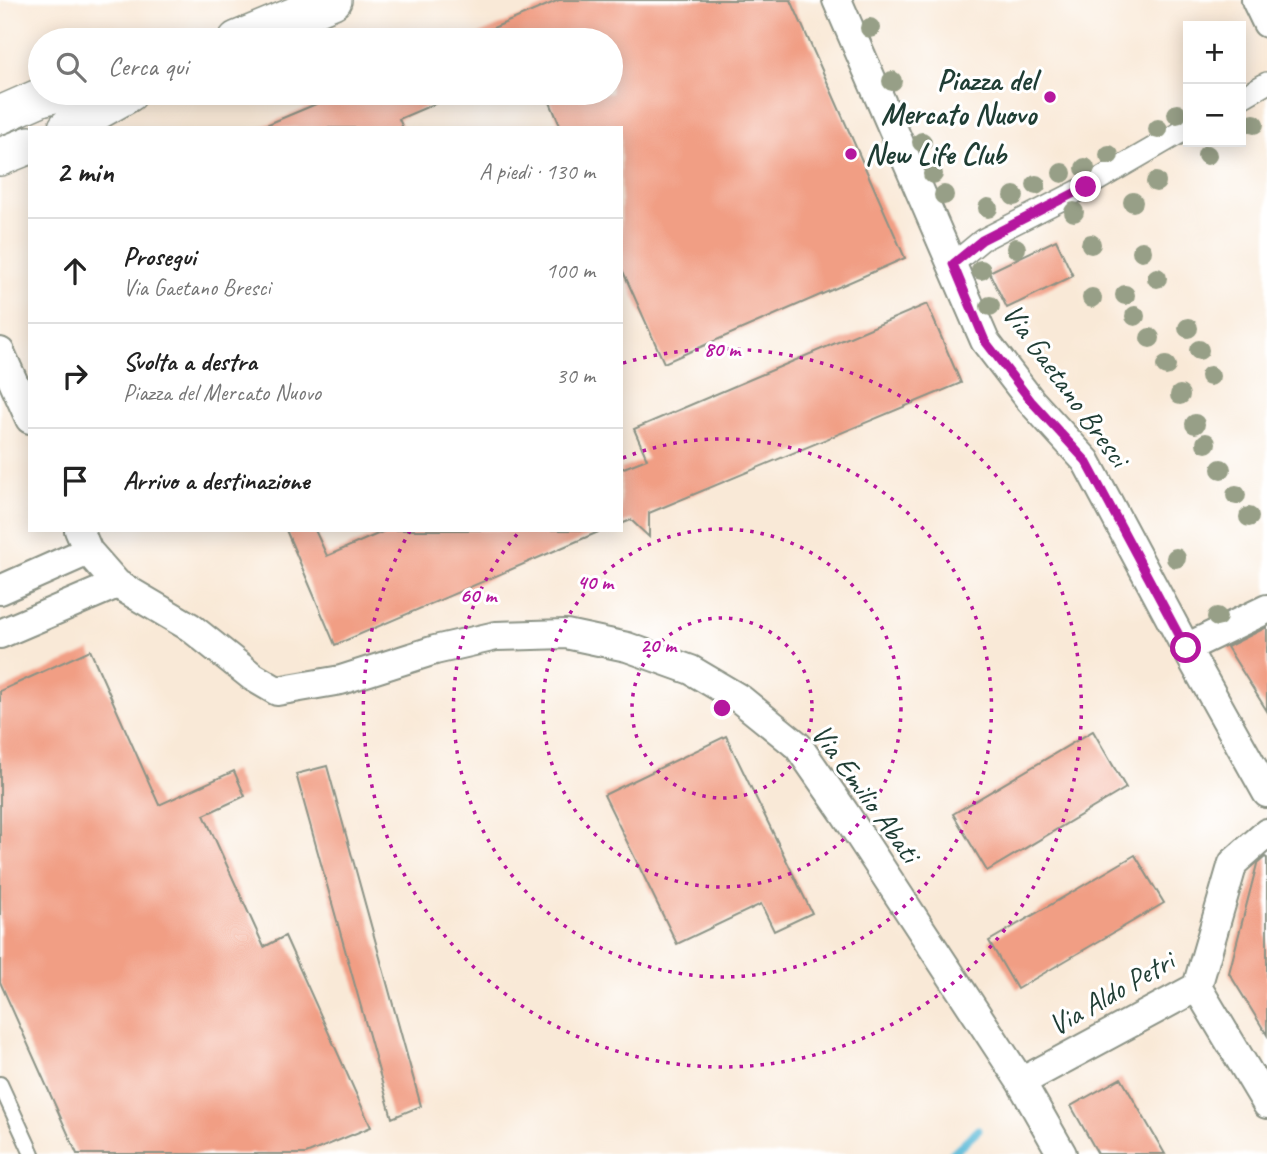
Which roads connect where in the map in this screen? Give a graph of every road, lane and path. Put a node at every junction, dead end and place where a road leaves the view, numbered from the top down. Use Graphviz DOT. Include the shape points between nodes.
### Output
graph roads {
  1 [pos="333,0"];
  2 [pos="837,0"];
  3 [pos="1256,0"];
  4 [pos="1267,23"];
  5 [pos="266,28"];
  6 [pos="1267,83"];
  7 [pos="1246,95"];
  8 [pos="28,103"];
  9 [pos="108,105"];
  10 [pos="0,115"];
  11 [pos="71,126"];
  12 [pos="1183,131"];
  13 [pos="28,146"];
  14 [pos="0,157"];
  15 [pos="953,264"];
  16 [pos="0,352"];
  17 [pos="28,415"];
  18 [pos="83,541"];
  19 [pos="117,584"];
  20 [pos="0,590"];
  21 [pos="1267,609"];
  22 [pos="0,634"];
  23 [pos="1186,648"];
  24 [pos="1267,793"];
  25 [pos="1267,833"];
  26 [pos="1197,987"];
  27 [pos="1021,1082"];
  28 [pos="0,1084"];
  29 [pos="1267,1104"];
  30 [pos="32,1154"];
  31 [pos="1062,1154"];
  1 -- 5 [label="street"];
  2 -- 15 [label="street, Via Gaetano Bresci"];
  3 -- 4 [label="street"];
  6 -- 7 [label="street"];
  8 -- 10 [label="street"];
  9 -- 11 [label="street"];
  12 -- 15 [label="street" via="982,240"];
  13 -- 14 [label="street"];
  15 -- 23 [label="street, Via Gaetano Bresci" via="985,341 1086,461"];
  16 -- 17 [label="street"];
  18 -- 19 [label="street, Via Emilio Abati"];
  18 -- 20 [label="street"];
  19 -- 22 [label="street"];
  19 -- 27 [label="street, Via Emilio Abati" via="190,627 277,691 341,680 496,636 566,635 627,647 691,670 740,699 798,746"];
  21 -- 23 [label="street"];
  23 -- 24 [label="street, Via Gaetano Bresci"];
  25 -- 26 [label="street, Via Aldo Petri" via="1233,863"];
  26 -- 27 [label="street, Via Aldo Petri"];
  26 -- 29 [label="street"];
  27 -- 31 [label="street, Via Emilio Abati"];
  28 -- 30 [label="lane"];
}
